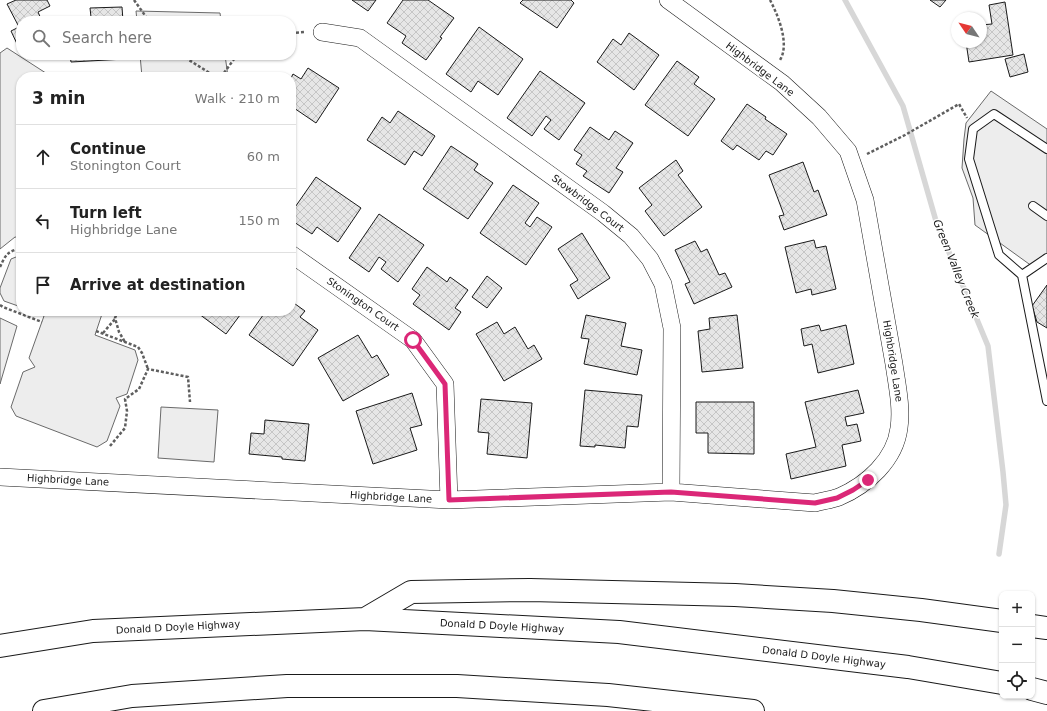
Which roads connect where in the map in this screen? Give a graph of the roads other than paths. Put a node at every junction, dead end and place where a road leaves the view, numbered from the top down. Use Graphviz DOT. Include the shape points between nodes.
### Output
graph roads {
  1 [pos="668,0"];
  2 [pos="322,32"];
  3 [pos="1047,149"];
  4 [pos="1032,206"];
  5 [pos="1047,216"];
  6 [pos="296,258"];
  7 [pos="1047,258"];
  8 [pos="1022,275"];
  9 [pos="1047,401"];
  10 [pos="0,477"];
  11 [pos="671,492"];
  12 [pos="449,500"];
  13 [pos="364,619"];
  14 [pos="999,621"];
  15 [pos="1035,626"];
  16 [pos="1047,628"];
  17 [pos="0,646"];
  18 [pos="999,682"];
  19 [pos="1035,690"];
  20 [pos="1047,693"];
  21 [pos="44,711"];
  22 [pos="753,711"];
  1 -- 11 [label="street, Highbridge Lane" via="782,83 819,117 848,152 865,200 898,389 900,416 896,443 885,463 868,480 837,498 815,503"];
  2 -- 11 [label="street, Stowbridge Court" via="360,38 604,213 631,236 650,260 662,284 672,328"];
  3 -- 8 [label="lane" via="994,114 973,129 969,159 998,255"];
  4 -- 5 [label="lane"];
  6 -- 12 [label="street, Stonington Court" via="413,340 445,384"];
  7 -- 8 [label="lane"];
  8 -- 9 [label="lane"];
  10 -- 12 [label="street, Highbridge Lane"];
  11 -- 12 [label="street, Highbridge Lane"];
  13 -- 14 [label="highway" via="411,592 530,590 735,594 921,610"];
  13 -- 17 [label="highway, Donald D Doyle Highway" via="93,631"];
  13 -- 18 [label="highway, Donald D Doyle Highway" via="619,632 908,667"];
  15 -- 16 [label="highway"];
  19 -- 20 [label="highway"];
  21 -- 22 [label="highway" via="132,696 287,686 479,687 608,695"];
}
